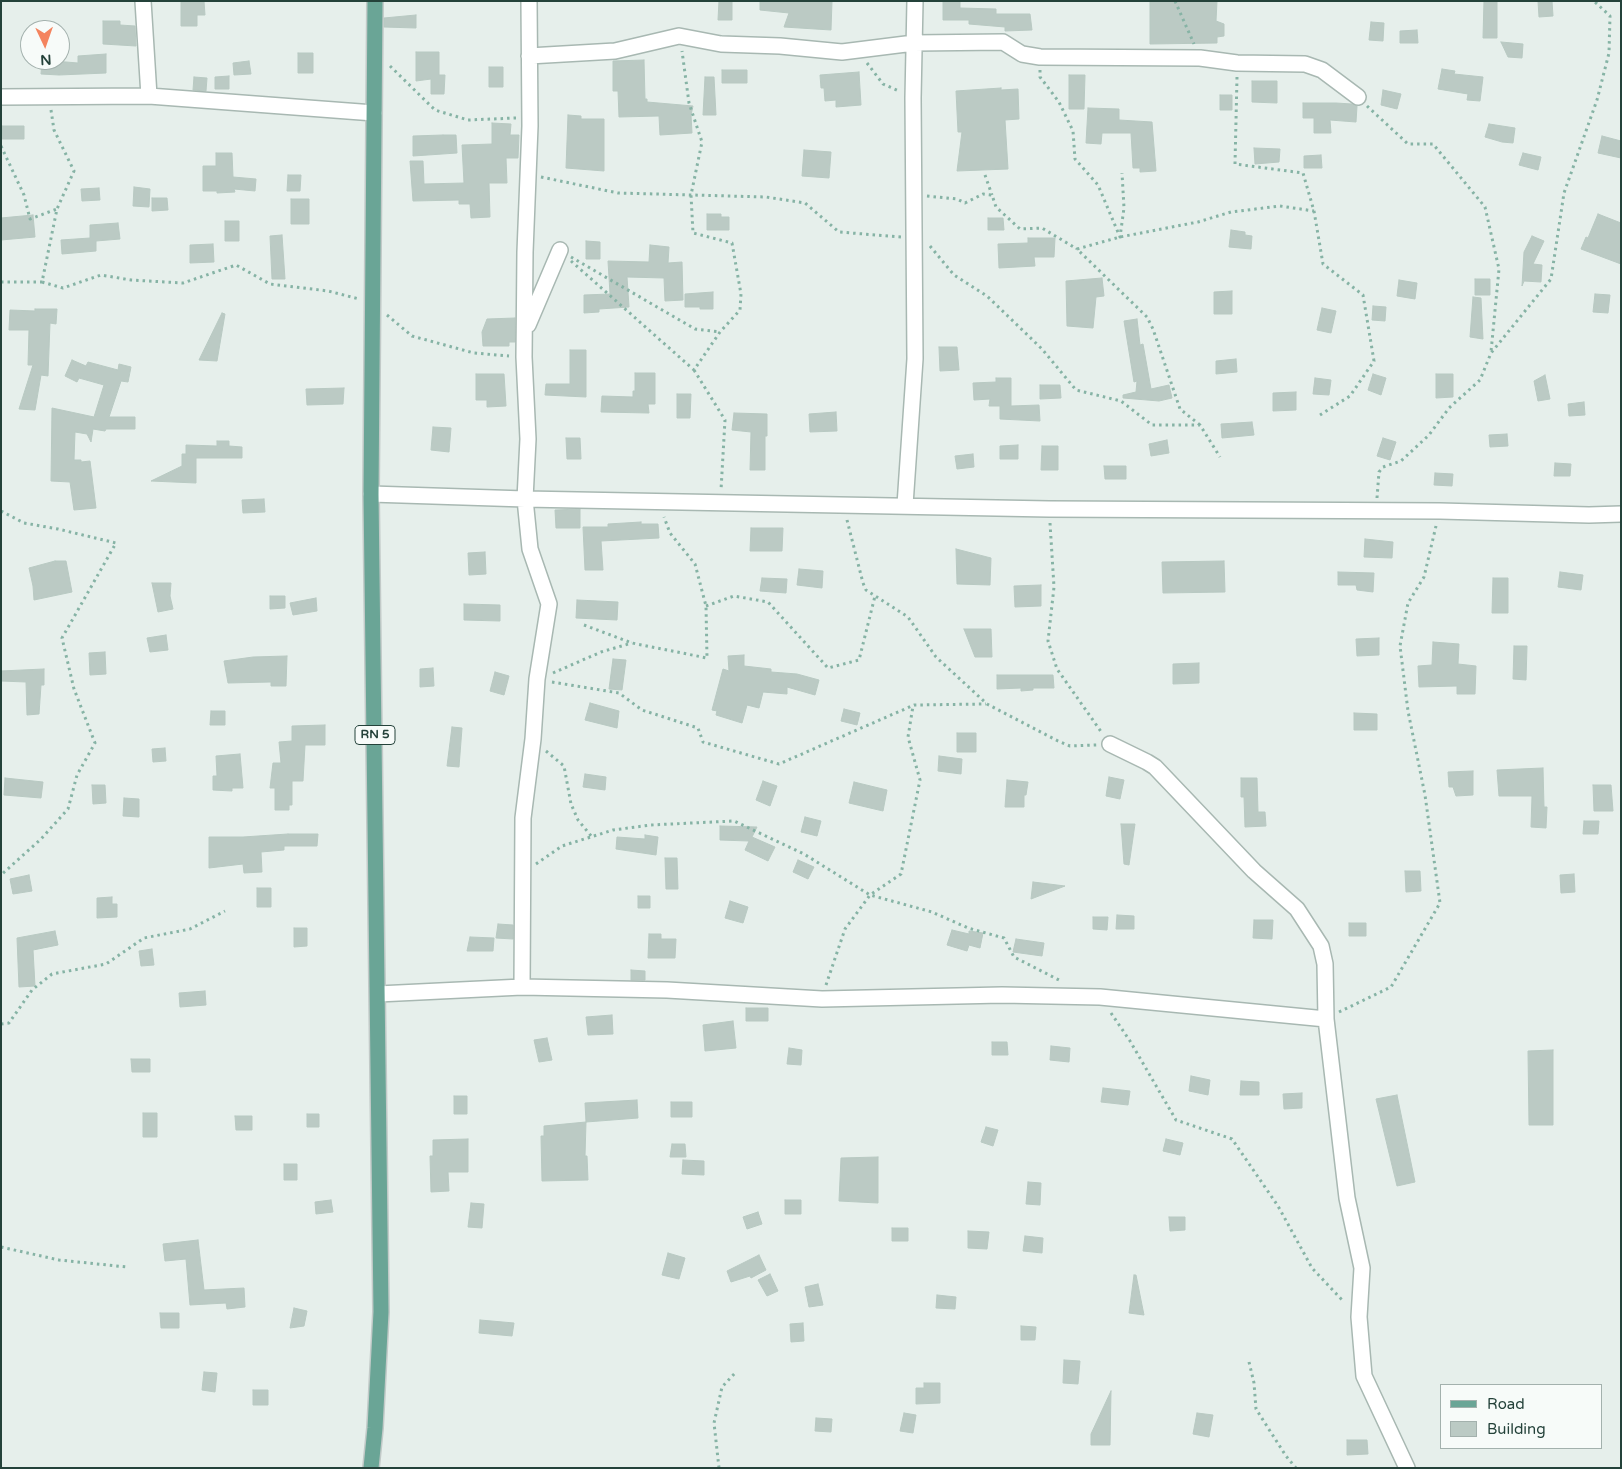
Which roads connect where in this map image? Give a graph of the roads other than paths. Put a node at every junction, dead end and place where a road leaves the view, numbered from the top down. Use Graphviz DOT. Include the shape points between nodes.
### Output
graph roads {
  1 [pos="144,1"];
  2 [pos="375,1"];
  3 [pos="529,1"];
  4 [pos="915,1"];
  5 [pos="914,43"];
  6 [pos="529,56"];
  7 [pos="149,96"];
  8 [pos="1,97"];
  9 [pos="1358,97"];
  10 [pos="374,113"];
  11 [pos="560,250"];
  12 [pos="525,331"];
  13 [pos="372,494"];
  14 [pos="525,500"];
  15 [pos="905,505"];
  16 [pos="1621,514"];
  17 [pos="1110,744"];
  18 [pos="522,987"];
  19 [pos="378,994"];
  20 [pos="1326,1018"];
  21 [pos="372,1468"];
  22 [pos="1407,1468"];
  1 -- 7 [label="street"];
  2 -- 10 [label="main road, RN 5"];
  3 -- 6 [label="street"];
  4 -- 5 [label="street"];
  5 -- 6 [label="street" via="842,52 721,44 679,36 615,51"];
  5 -- 9 [label="street" via="1003,42 1022,54 1040,57 1200,58 1237,63 1305,64 1322,70"];
  5 -- 15 [label="street" via="914,358"];
  6 -- 12 [label="street"];
  7 -- 8 [label="street"];
  7 -- 10 [label="street"];
  10 -- 13 [label="main road, RN 5"];
  11 -- 12 [label="street"];
  12 -- 14 [label="street" via="528,439"];
  13 -- 14 [label="street"];
  13 -- 19 [label="main road, RN 5"];
  14 -- 15 [label="street"];
  14 -- 18 [label="street" via="530,549 549,604 537,679 523,828"];
  15 -- 16 [label="street"];
  17 -- 20 [label="street" via="1155,767 1254,871 1297,909 1321,946 1325,964"];
  18 -- 19 [label="street"];
  18 -- 20 [label="street" via="822,998 1100,997"];
  19 -- 21 [label="main road, RN 5" via="381,1312"];
  20 -- 22 [label="street" via="1347,1198 1362,1268 1358,1317 1364,1376"];
}
